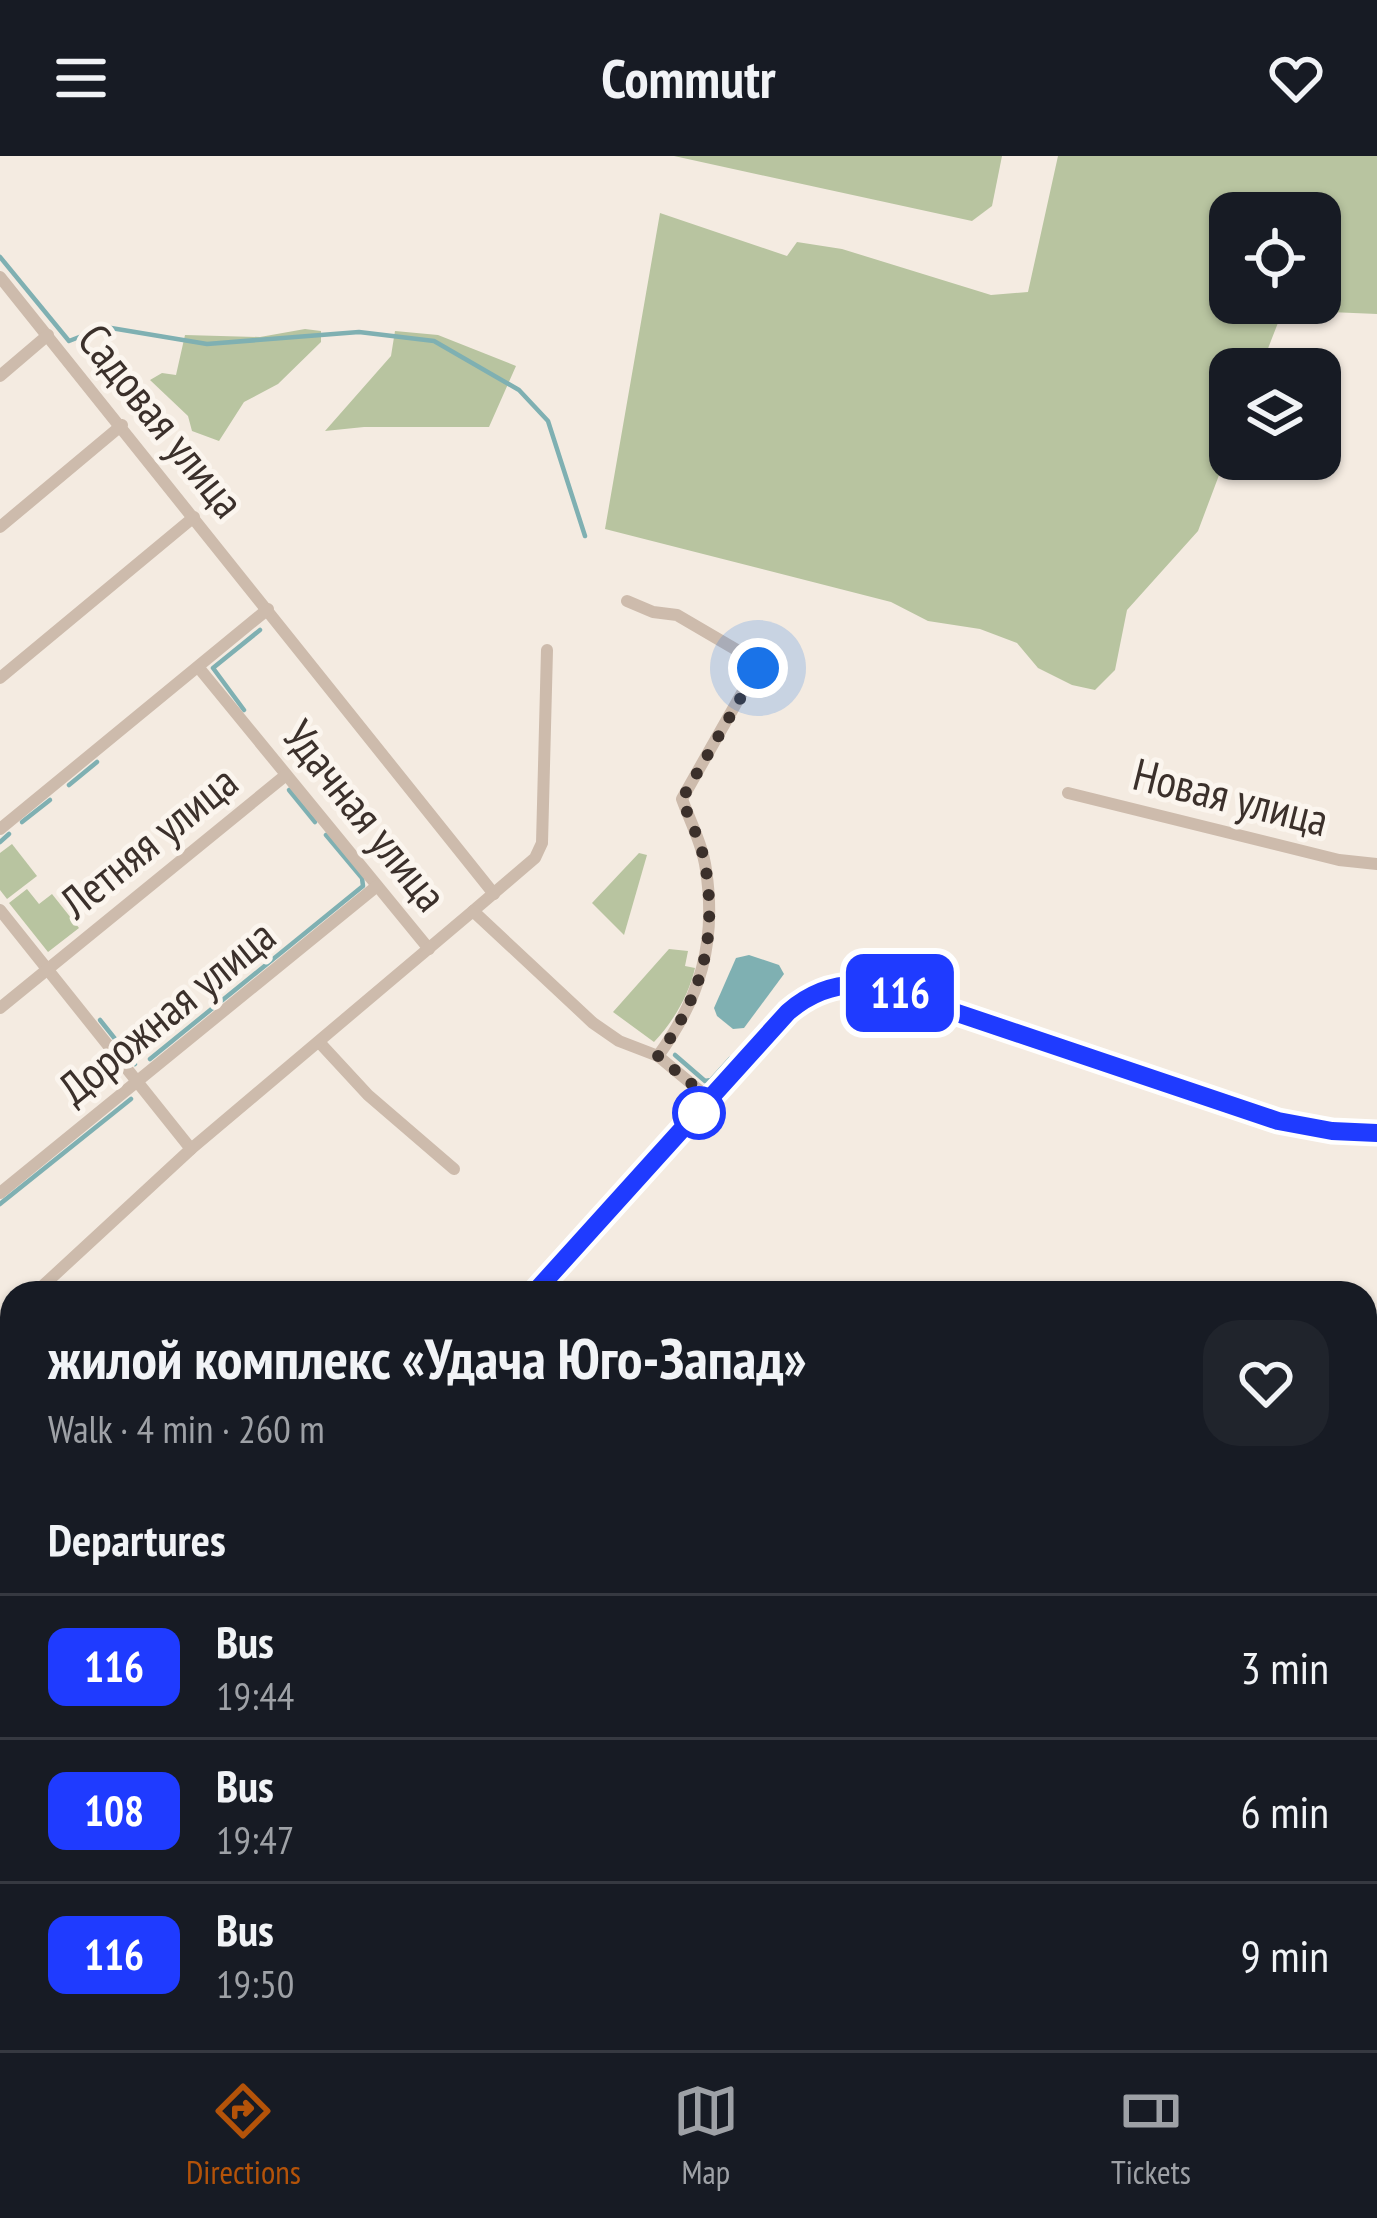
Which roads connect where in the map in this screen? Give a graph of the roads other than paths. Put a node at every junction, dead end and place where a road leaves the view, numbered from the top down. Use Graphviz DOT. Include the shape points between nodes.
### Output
graph roads {
  1 [pos="0,277"];
  2 [pos="48,335"];
  3 [pos="0,376"];
  4 [pos="122,425"];
  5 [pos="194,517"];
  6 [pos="0,527"];
  7 [pos="627,601"];
  8 [pos="268,609"];
  9 [pos="547,650"];
  10 [pos="199,668"];
  11 [pos="0,677"];
  12 [pos="286,775"];
  13 [pos="1068,793"];
  14 [pos="0,829"];
  15 [pos="1377,865"];
  16 [pos="377,886"];
  17 [pos="494,894"];
  18 [pos="0,910"];
  19 [pos="473,911"];
  20 [pos="429,950"];
  21 [pos="46,970"];
  22 [pos="0,1008"];
  23 [pos="319,1042"];
  24 [pos="658,1056"];
  25 [pos="135,1083"];
  26 [pos="711,1100"];
  27 [pos="1377,1133"];
  28 [pos="191,1149"];
  29 [pos="454,1169"];
  30 [pos="0,1192"];
  31 [pos="48,1281"];
  32 [pos="545,1281"];
  1 -- 2 [label="street, Садовая улица"];
  2 -- 3 [label="street"];
  2 -- 4 [label="street, Садовая улица"];
  4 -- 5 [label="street, Садовая улица"];
  4 -- 6 [label="street"];
  5 -- 8 [label="street, Садовая улица"];
  5 -- 11 [label="street"];
  7 -- 24 [label="street" via="677,615 760,663 682,799 706,866 707,935 695,998"];
  8 -- 10 [label="street"];
  8 -- 17 [label="street, Садовая улица"];
  9 -- 17 [label="street" via="542,843"];
  10 -- 12 [label="street, Удачная улица"];
  10 -- 14 [label="street"];
  12 -- 16 [label="street, Удачная улица"];
  12 -- 21 [label="street, Летняя улица"];
  13 -- 15 [label="street, Новая улица"];
  16 -- 20 [label="street, Удачная улица"];
  16 -- 25 [label="street, Дорожная улица"];
  17 -- 19 [label="street"];
  18 -- 21 [label="street"];
  19 -- 20 [label="street, Удачная улица"];
  19 -- 24 [label="street, Удачная улица" via="593,1022"];
  20 -- 23 [label="street"];
  21 -- 22 [label="street, Летняя улица"];
  21 -- 25 [label="street"];
  23 -- 28 [label="street"];
  23 -- 29 [label="street"];
  24 -- 26 [label="street, Удачная улица"];
  25 -- 28 [label="street"];
  25 -- 30 [label="street, Дорожная улица"];
  26 -- 27 [label="street" via="795,1006 829,988 867,985 1265,1118"];
  26 -- 32 [label="street"];
  28 -- 31 [label="street"];
}
